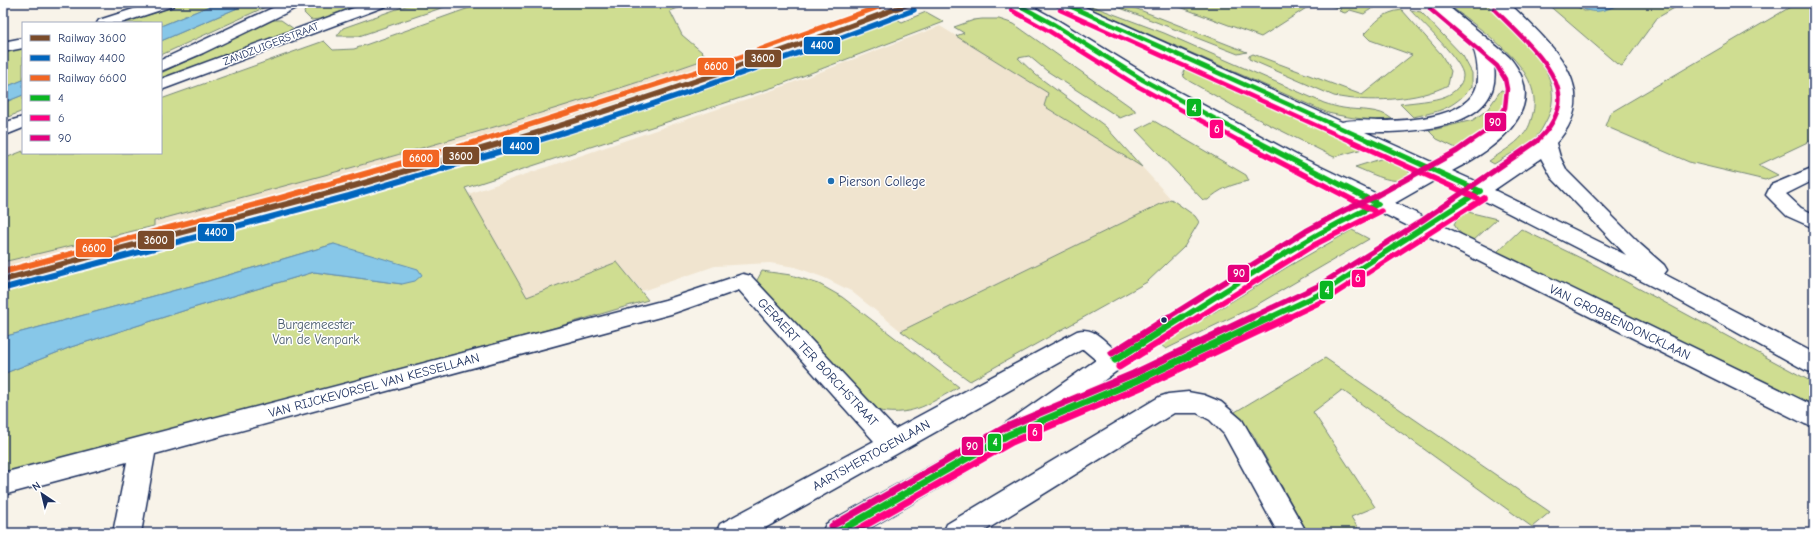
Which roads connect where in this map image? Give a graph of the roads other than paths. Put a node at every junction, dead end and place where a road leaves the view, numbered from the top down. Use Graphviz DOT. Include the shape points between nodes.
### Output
graph roads {
  1 [pos="168,3"];
  2 [pos="295,3"];
  3 [pos="381,3"];
  4 [pos="1014,3"];
  5 [pos="1063,3"];
  6 [pos="1435,3"];
  7 [pos="1500,3"];
  8 [pos="108,22"];
  9 [pos="1478,41"];
  10 [pos="22,43"];
  11 [pos="3,48"];
  12 [pos="162,66"];
  13 [pos="162,86"];
  14 [pos="22,122"];
  15 [pos="1330,123"];
  16 [pos="3,130"];
  17 [pos="22,138"];
  18 [pos="1547,144"];
  19 [pos="3,145"];
  20 [pos="1437,171"];
  21 [pos="1814,173"];
  22 [pos="1480,191"];
  23 [pos="1378,204"];
  24 [pos="1814,222"];
  25 [pos="1426,227"];
  26 [pos="743,281"];
  27 [pos="1679,291"];
  28 [pos="1113,361"];
  29 [pos="1814,364"];
  30 [pos="1814,417"];
  31 [pos="1008,435"];
  32 [pos="892,443"];
  33 [pos="143,447"];
  34 [pos="3,484"];
  35 [pos="127,533"];
  36 [pos="730,533"];
  37 [pos="836,533"];
  38 [pos="957,533"];
  39 [pos="1293,533"];
  1 -- 8 [label="main road"];
  2 -- 12 [label="main road, ZANDZUIGERSTRAAT"];
  3 -- 13 [label="main road, ZANDZUIGERSTRAAT"];
  4 -- 23 [label="main road, VAN GROBBENDONCKLAAN" via="1143,80 1284,157"];
  5 -- 15 [label="main road"];
  6 -- 9 [label="main road"];
  7 -- 18 [label="main road" via="1550,56 1559,69 1568,93 1567,114 1563,124"];
  9 -- 15 [label="main road" via="1487,79 1483,95 1466,111 1445,119 1408,126 1370,128"];
  9 -- 20 [label="main road" via="1502,61 1512,76 1515,88 1513,110 1498,133"];
  10 -- 11 [label="main road"];
  14 -- 16 [label="main road"];
  15 -- 20 [label="main road"];
  17 -- 19 [label="main road"];
  18 -- 22 [label="main road"];
  18 -- 27 [label="main road" via="1550,157 1559,174 1633,250"];
  20 -- 22 [label="main road"];
  20 -- 23 [label="main road"];
  21 -- 24 [label="main road" via="1778,189 1776,195 1794,212"];
  22 -- 25 [label="main road"];
  22 -- 27 [label="main road"];
  23 -- 25 [label="main road, VAN GROBBENDONCKLAAN"];
  23 -- 28 [label="main road" via="1310,238"];
  25 -- 30 [label="main road, VAN GROBBENDONCKLAAN"];
  25 -- 31 [label="main road" via="1322,293 1136,381"];
  26 -- 32 [label="main road, GERAERT TER BORCHSTRAAT"];
  26 -- 33 [label="main road, VAN RIJCKEVORSEL VAN KESSELLAAN" via="664,308"];
  27 -- 29 [label="main road"];
  28 -- 31 [label="main road"];
  28 -- 32 [label="main road, AARTSHERTOGENLAAN" via="1085,337"];
  31 -- 37 [label="main road"];
  32 -- 36 [label="main road, AARTSHERTOGENLAAN"];
  33 -- 34 [label="main road, VAN RIJCKEVORSEL VAN KESSELLAAN"];
  33 -- 35 [label="main road"];
  38 -- 39 [label="main road" via="1168,404 1186,400 1203,404 1222,413 1233,427"];
}
